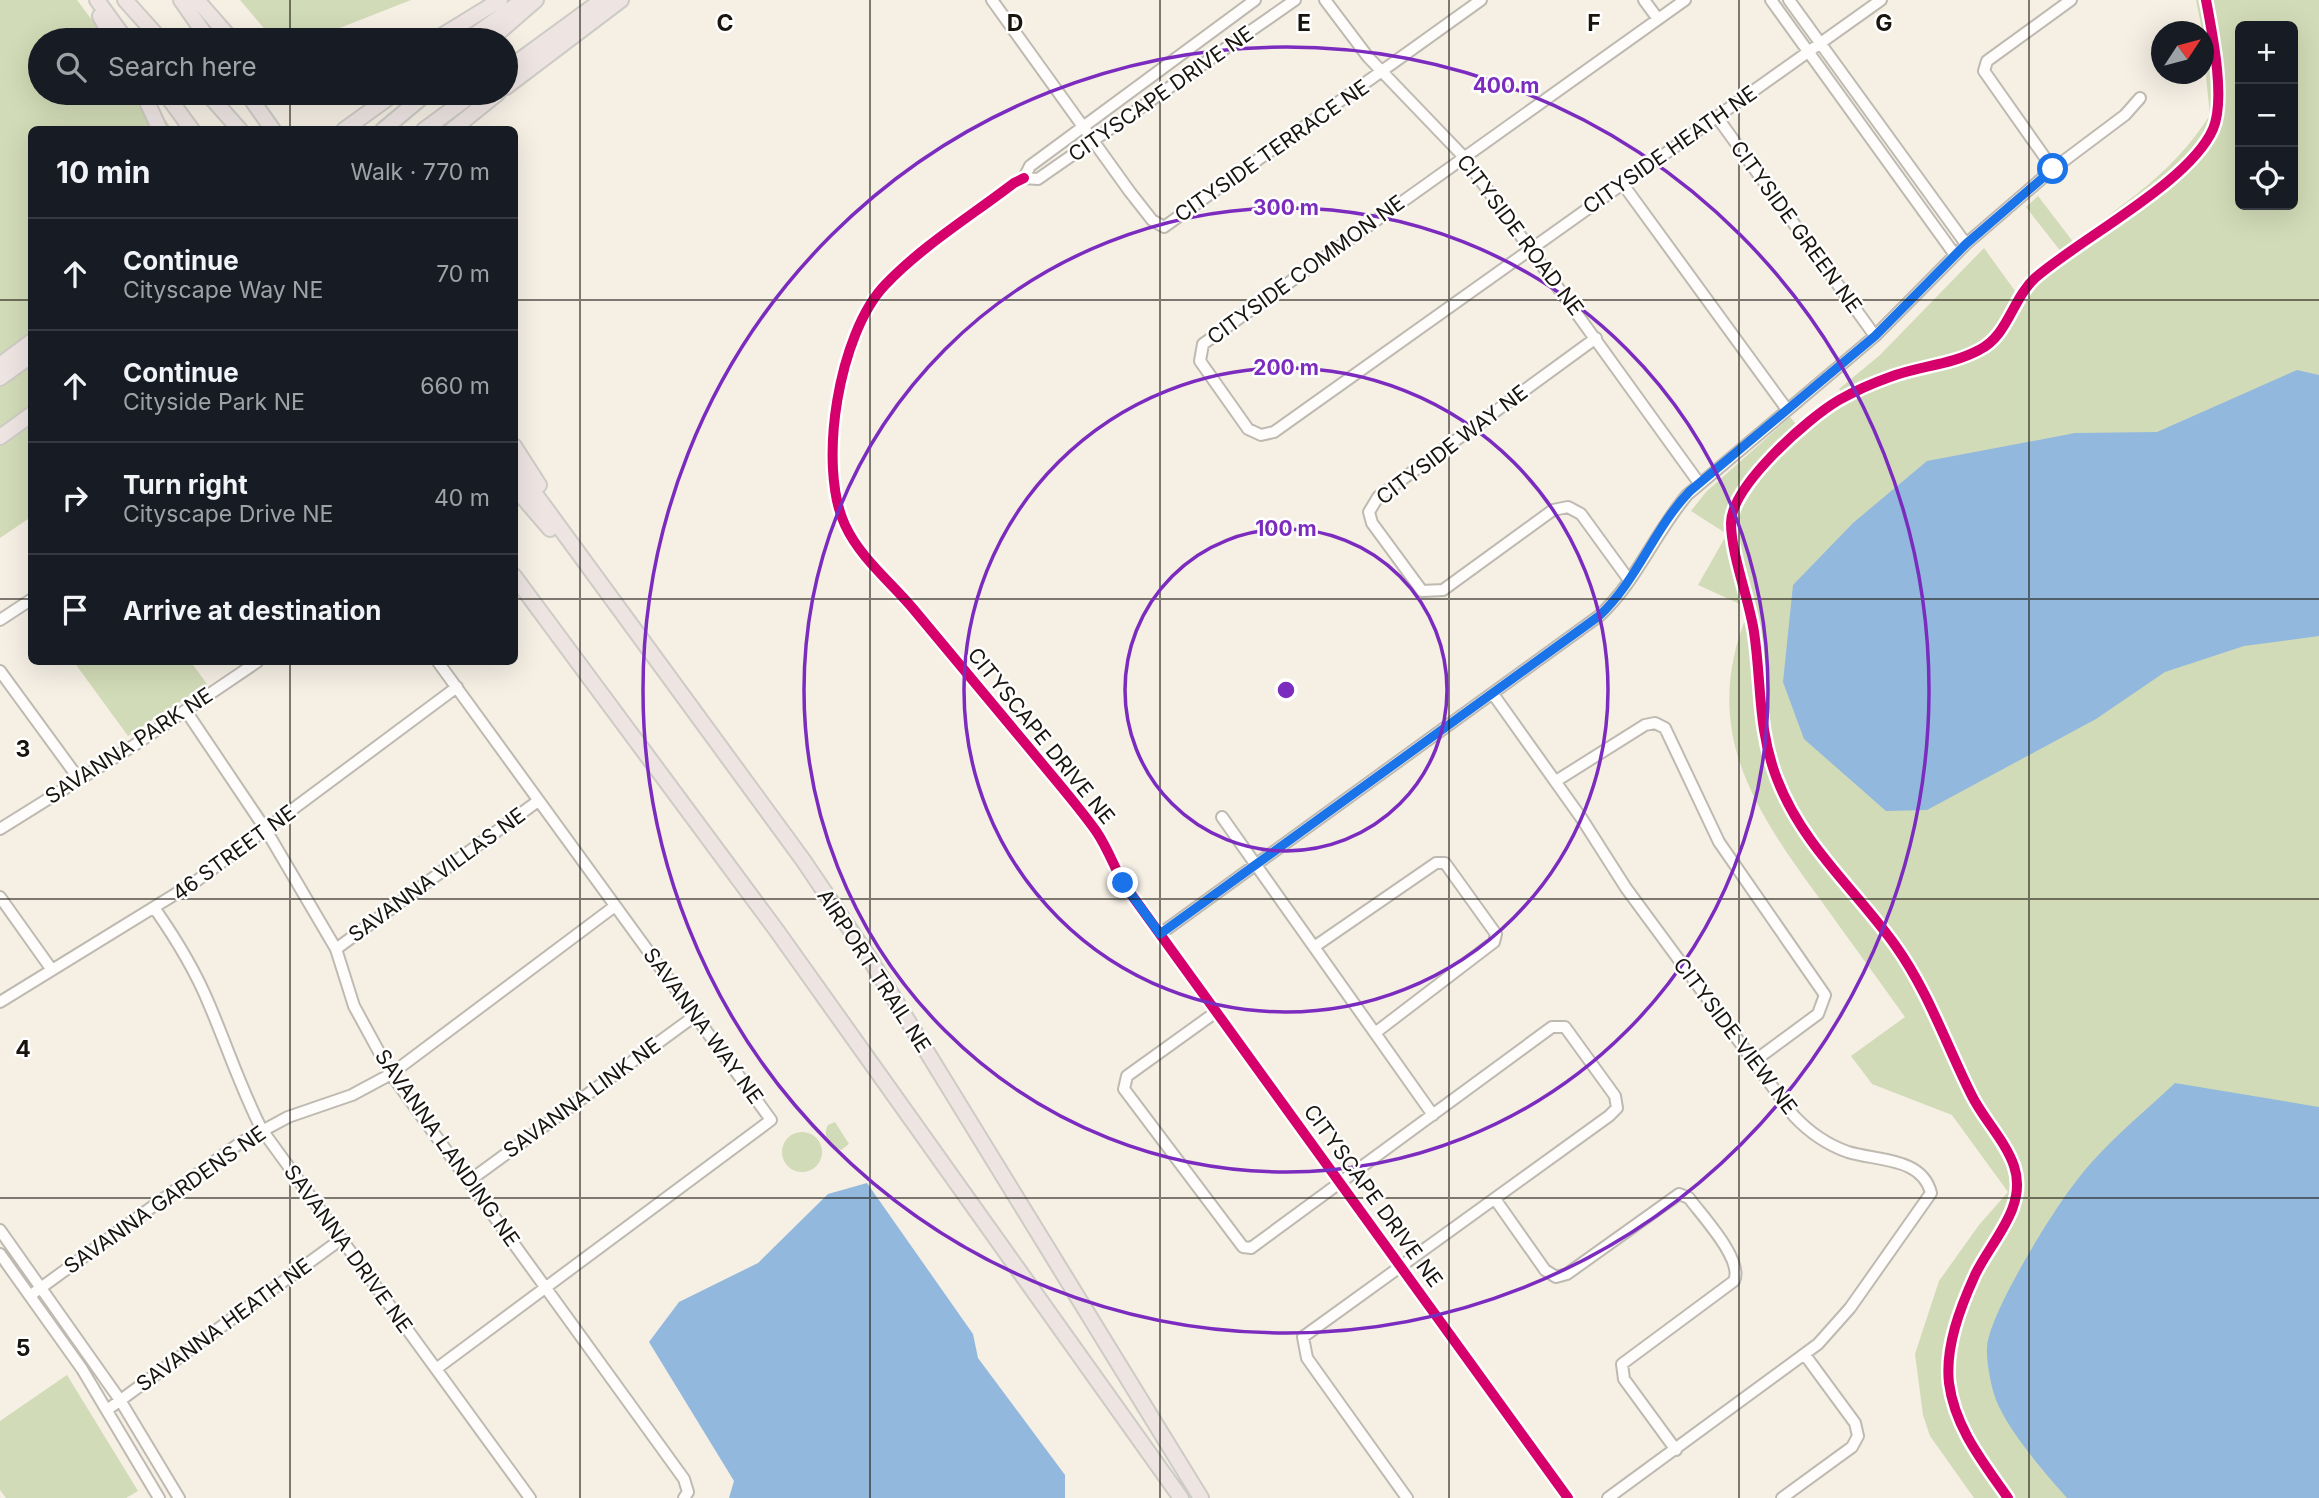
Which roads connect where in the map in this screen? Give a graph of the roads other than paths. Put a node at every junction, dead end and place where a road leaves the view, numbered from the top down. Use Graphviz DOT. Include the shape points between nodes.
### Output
graph roads {
  1 [pos="90,0"];
  2 [pos="97,0"];
  3 [pos="125,0"];
  4 [pos="181,0"];
  5 [pos="197,0"];
  6 [pos="500,0"];
  7 [pos="523,0"];
  8 [pos="536,0"];
  9 [pos="602,0"];
  10 [pos="621,0"];
  11 [pos="992,0"];
  12 [pos="1255,0"];
  13 [pos="1295,0"];
  14 [pos="1325,0"];
  15 [pos="1481,0"];
  16 [pos="1644,0"];
  17 [pos="1685,0"];
  18 [pos="1771,0"];
  19 [pos="1789,0"];
  20 [pos="1881,0"];
  21 [pos="2071,0"];
  22 [pos="1658,19"];
  23 [pos="106,28"];
  24 [pos="118,28"];
  25 [pos="150,28"];
  26 [pos="201,28"];
  27 [pos="222,28"];
  28 [pos="454,28"];
  29 [pos="484,28"];
  30 [pos="504,28"];
  31 [pos="1821,44"];
  32 [pos="1809,52"];
  33 [pos="518,61"];
  34 [pos="1383,72"];
  35 [pos="518,78"];
  36 [pos="2140,98"];
  37 [pos="148,105"];
  38 [pos="174,105"];
  39 [pos="218,105"];
  40 [pos="255,105"];
  41 [pos="378,105"];
  42 [pos="413,105"];
  43 [pos="458,105"];
  44 [pos="483,105"];
  45 [pos="1717,117"];
  46 [pos="158,126"];
  47 [pos="189,126"];
  48 [pos="236,126"];
  49 [pos="270,126"];
  50 [pos="350,126"];
  51 [pos="388,126"];
  52 [pos="429,126"];
  53 [pos="457,126"];
  54 [pos="1083,128"];
  55 [pos="1094,142"];
  56 [pos="1463,156"];
  57 [pos="2053,169"];
  58 [pos="1024,178"];
  59 [pos="1622,183"];
  60 [pos="1966,244"];
  61 [pos="1530,247"];
  62 [pos="1955,255"];
  63 [pos="1875,336"];
  64 [pos="1596,338"];
  65 [pos="28,344"];
  66 [pos="28,358"];
  67 [pos="0,365"];
  68 [pos="0,378"];
  69 [pos="1786,408"];
  70 [pos="28,417"];
  71 [pos="0,437"];
  72 [pos="518,452"];
  73 [pos="518,471"];
  74 [pos="1699,483"];
  75 [pos="518,492"];
  76 [pos="1629,580"];
  77 [pos="518,581"];
  78 [pos="28,602"];
  79 [pos="617,607"];
  80 [pos="0,620"];
  81 [pos="253,665"];
  82 [pos="440,665"];
  83 [pos="0,671"];
  84 [pos="457,687"];
  85 [pos="1493,694"];
  86 [pos="186,711"];
  87 [pos="79,779"];
  88 [pos="1556,781"];
  89 [pos="538,801"];
  90 [pos="1222,817"];
  91 [pos="0,829"];
  92 [pos="266,830"];
  93 [pos="1256,865"];
  94 [pos="0,897"];
  95 [pos="615,906"];
  96 [pos="155,909"];
  97 [pos="1160,934"];
  98 [pos="1314,947"];
  99 [pos="336,949"];
  100 [pos="52,970"];
  101 [pos="0,1002"];
  102 [pos="1216,1012"];
  103 [pos="696,1015"];
  104 [pos="1375,1034"];
  105 [pos="1753,1062"];
  106 [pos="391,1074"];
  107 [pos="1433,1115"];
  108 [pos="262,1130"];
  109 [pos="468,1181"];
  110 [pos="1339,1183"];
  111 [pos="1494,1199"];
  112 [pos="0,1230"];
  113 [pos="340,1240"];
  114 [pos="0,1254"];
  115 [pos="1400,1267"];
  116 [pos="41,1287"];
  117 [pos="545,1287"];
  118 [pos="31,1295"];
  119 [pos="1805,1355"];
  120 [pos="436,1369"];
  121 [pos="120,1401"];
  122 [pos="107,1410"];
  123 [pos="1675,1450"];
  124 [pos="159,1498"];
  125 [pos="179,1498"];
  126 [pos="530,1498"];
  127 [pos="684,1498"];
  128 [pos="1181,1498"];
  129 [pos="1201,1498"];
  130 [pos="1407,1498"];
  131 [pos="1568,1498"];
  132 [pos="1608,1498"];
  133 [pos="1782,1498"];
  1 -- 23 [label="main road"];
  2 -- 24 [label="main road"];
  3 -- 25 [label="main road"];
  4 -- 26 [label="main road"];
  5 -- 27 [label="main road"];
  6 -- 28 [label="main road"];
  7 -- 29 [label="main road"];
  8 -- 30 [label="main road"];
  9 -- 33 [label="main road"];
  10 -- 35 [label="main road"];
  11 -- 54 [label="street, CITYSIDE TERRACE NE"];
  12 -- 54 [label="street, CITYSCAPE DRIVE NE"];
  13 -- 55 [label="street, CITYSCAPE DRIVE NE"];
  14 -- 34 [label="street, CITYSIDE ROAD NE"];
  15 -- 34 [label="street"];
  16 -- 22 [label="street"];
  17 -- 22 [label="street, CITYSIDE COMMON NE"];
  18 -- 32 [label="street"];
  19 -- 31 [label="street"];
  20 -- 31 [label="street, CITYSIDE HEATH NE"];
  21 -- 57 [label="street" via="1987,61 1984,71"];
  22 -- 56 [label="street, CITYSIDE COMMON NE"];
  31 -- 32 [label="street, CITYSIDE HEATH NE"];
  31 -- 60 [label="street"];
  32 -- 45 [label="street, CITYSIDE HEATH NE"];
  32 -- 62 [label="street"];
  34 -- 55 [label="street, CITYSIDE TERRACE NE" via="1164,227 1152,220"];
  34 -- 56 [label="street, CITYSIDE ROAD NE"];
  36 -- 57 [label="street" via="2125,115"];
  37 -- 46 [label="main road"];
  38 -- 47 [label="main road"];
  39 -- 48 [label="main road"];
  40 -- 49 [label="main road"];
  41 -- 50 [label="main road"];
  42 -- 51 [label="main road"];
  43 -- 52 [label="main road"];
  44 -- 53 [label="main road"];
  45 -- 59 [label="street, CITYSIDE HEATH NE"];
  45 -- 63 [label="street, CITYSIDE GREEN NE"];
  54 -- 55 [label="street, CITYSIDE TERRACE NE"];
  54 -- 58 [label="street, CITYSCAPE DRIVE NE" via="1030,166"];
  55 -- 58 [label="street, CITYSCAPE DRIVE NE" via="1038,179"];
  56 -- 61 [label="street, CITYSIDE ROAD NE"];
  56 -- 61 [label="street, CITYSIDE COMMON NE" via="1203,344 1200,362 1248,429 1261,435 1274,432"];
  57 -- 60 [label="street"];
  58 -- 97 [label="street, CITYSCAPE DRIVE NE" via="904,268 884,286 867,312 836,407 835,500 856,544 1091,824 1123,883"];
  59 -- 61 [label="street, CITYSIDE HEATH NE"];
  59 -- 69 [label="street"];
  60 -- 62 [label="street"];
  61 -- 64 [label="street, CITYSIDE ROAD NE"];
  62 -- 63 [label="street"];
  63 -- 69 [label="street"];
  64 -- 74 [label="street, CITYSIDE ROAD NE"];
  64 -- 76 [label="street, CITYSIDE WAY NE" via="1378,497 1370,512 1372,523 1422,591 1443,590 1553,510 1567,507 1581,514"];
  65 -- 67 [label="main road"];
  66 -- 68 [label="main road"];
  69 -- 74 [label="street"];
  70 -- 71 [label="main road"];
  72 -- 79 [label="main road"];
  73 -- 79 [label="main road, AIRPORT TRAIL NE"];
  74 -- 76 [label="street" via="1670,514"];
  75 -- 79 [label="main road"];
  76 -- 85 [label="street" via="1599,616"];
  77 -- 128 [label="main road" via="777,931"];
  78 -- 80 [label="street"];
  79 -- 129 [label="main road, AIRPORT TRAIL NE" via="868,956"];
  81 -- 86 [label="street, SAVANNA PARK NE"];
  82 -- 84 [label="street, SAVANNA WAY NE"];
  83 -- 87 [label="street"];
  84 -- 89 [label="street, SAVANNA WAY NE"];
  84 -- 92 [label="street, 46 STREET NE"];
  85 -- 88 [label="street, CITYSIDE VIEW NE"];
  85 -- 93 [label="street"];
  86 -- 87 [label="street, SAVANNA PARK NE"];
  86 -- 92 [label="street, SAVANNA LANDING NE"];
  87 -- 91 [label="street, SAVANNA PARK NE"];
  88 -- 105 [label="street, CITYSIDE VIEW NE" via="1616,874"];
  88 -- 105 [label="street" via="1645,725 1665,728 1719,842 1825,995 1818,1014"];
  89 -- 95 [label="street, SAVANNA WAY NE"];
  89 -- 99 [label="street, SAVANNA VILLAS NE"];
  90 -- 93 [label="street"];
  92 -- 96 [label="street, 46 STREET NE"];
  92 -- 99 [label="street, SAVANNA LANDING NE"];
  93 -- 97 [label="street"];
  93 -- 98 [label="street"];
  94 -- 100 [label="street"];
  95 -- 103 [label="street, SAVANNA WAY NE"];
  95 -- 106 [label="street, SAVANNA GARDENS NE"];
  96 -- 100 [label="street, 46 STREET NE"];
  96 -- 108 [label="street, SAVANNA DRIVE NE" via="209,1003"];
  97 -- 102 [label="street, CITYSCAPE DRIVE NE"];
  98 -- 104 [label="street"];
  98 -- 104 [label="street" via="1436,863 1445,863 1489,924 1496,934 1494,942"];
  99 -- 106 [label="street, SAVANNA LANDING NE" via="354,1006"];
  100 -- 101 [label="street, 46 STREET NE"];
  102 -- 110 [label="street, CITYSCAPE DRIVE NE"];
  102 -- 110 [label="street" via="1127,1076 1124,1089 1243,1247 1251,1248"];
  103 -- 109 [label="street, SAVANNA LINK NE"];
  103 -- 117 [label="street, SAVANNA WAY NE" via="771,1120"];
  104 -- 107 [label="street"];
  105 -- 119 [label="street, CITYSIDE VIEW NE" via="1806,1128 1848,1152 1896,1161 1916,1171 1931,1194 1850,1308"];
  106 -- 108 [label="street, SAVANNA GARDENS NE" via="352,1095"];
  106 -- 109 [label="street, SAVANNA LANDING NE"];
  107 -- 110 [label="street"];
  107 -- 111 [label="street" via="1552,1027 1565,1027 1615,1096 1615,1111"];
  108 -- 113 [label="street, SAVANNA DRIVE NE"];
  108 -- 116 [label="street, SAVANNA GARDENS NE"];
  109 -- 117 [label="street, SAVANNA LANDING NE"];
  110 -- 115 [label="street, CITYSCAPE DRIVE NE"];
  111 -- 115 [label="street"];
  111 -- 123 [label="street" via="1545,1270 1556,1277 1567,1274 1679,1194 1689,1198 1735,1261 1734,1281 1622,1364 1624,1379"];
  112 -- 116 [label="street"];
  113 -- 120 [label="street, SAVANNA DRIVE NE"];
  113 -- 121 [label="street, SAVANNA HEATH NE"];
  114 -- 118 [label="street"];
  115 -- 130 [label="street" via="1307,1333 1302,1343 1307,1357"];
  115 -- 131 [label="street, CITYSCAPE DRIVE NE"];
  116 -- 118 [label="street, SAVANNA GARDENS NE"];
  116 -- 121 [label="street"];
  117 -- 120 [label="street, SAVANNA WAY NE"];
  117 -- 127 [label="street, SAVANNA LANDING NE" via="684,1479 688,1492"];
  118 -- 122 [label="street"];
  119 -- 123 [label="street, CITYSIDE VIEW NE"];
  119 -- 133 [label="street" via="1855,1423 1858,1436 1852,1447"];
  120 -- 126 [label="street, SAVANNA DRIVE NE"];
  121 -- 122 [label="street, SAVANNA HEATH NE"];
  121 -- 125 [label="street"];
  122 -- 124 [label="street"];
  123 -- 132 [label="street, CITYSIDE VIEW NE"];
}
